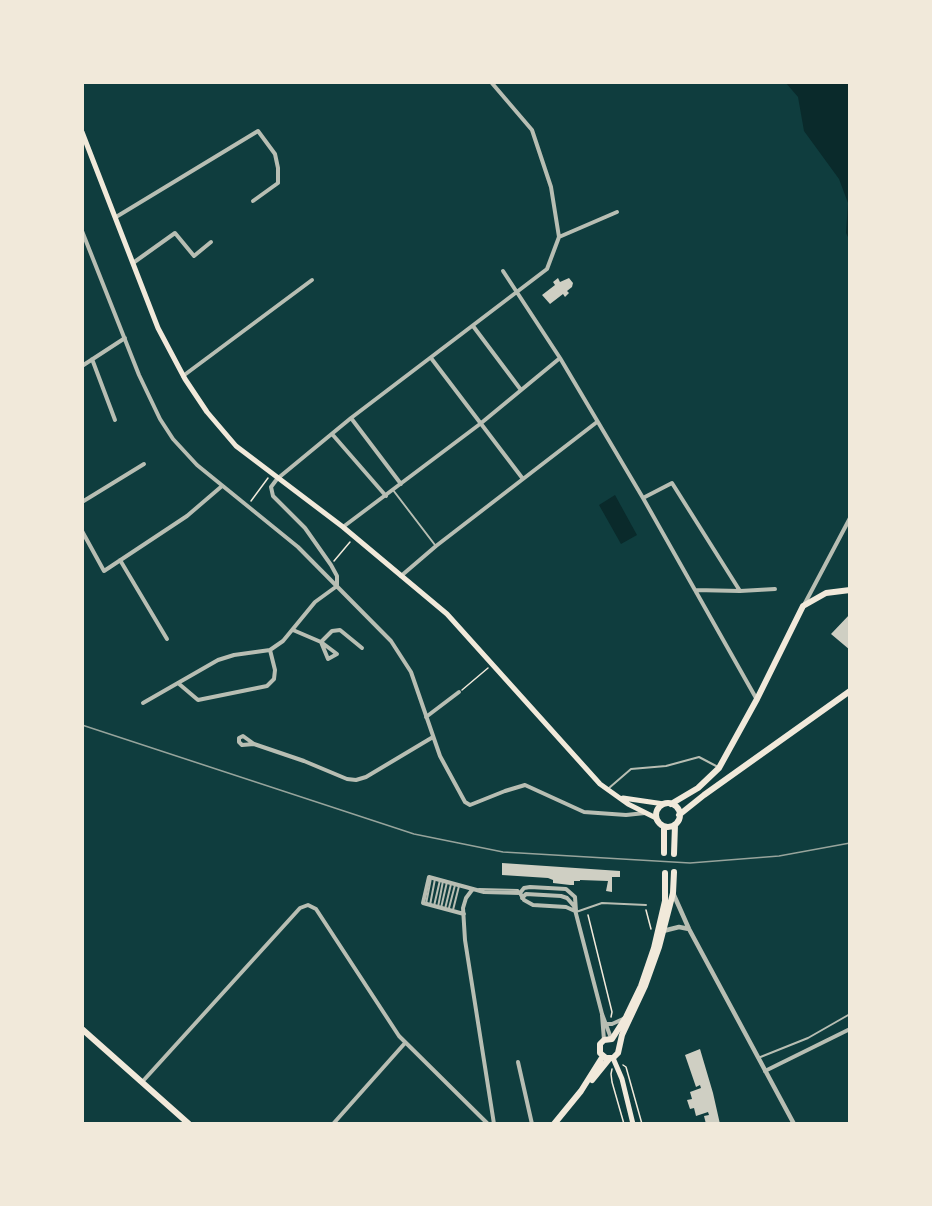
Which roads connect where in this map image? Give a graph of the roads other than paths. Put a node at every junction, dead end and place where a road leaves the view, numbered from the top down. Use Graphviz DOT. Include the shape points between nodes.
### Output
graph roads {
  1 [pos="490,82"];
  2 [pos="82,132"];
  3 [pos="253,201"];
  4 [pos="617,212"];
  5 [pos="116,218"];
  6 [pos="82,231"];
  7 [pos="559,237"];
  8 [pos="211,242"];
  9 [pos="133,263"];
  10 [pos="503,271"];
  11 [pos="312,280"];
  12 [pos="516,291"];
  13 [pos="472,326"];
  14 [pos="125,338"];
  15 [pos="431,358"];
  16 [pos="560,358"];
  17 [pos="92,359"];
  18 [pos="82,366"];
  19 [pos="183,376"];
  20 [pos="521,390"];
  21 [pos="351,418"];
  22 [pos="115,420"];
  23 [pos="597,422"];
  24 [pos="480,424"];
  25 [pos="332,434"];
  26 [pos="144,465"];
  27 [pos="277,479"];
  28 [pos="523,479"];
  29 [pos="401,484"];
  30 [pos="222,486"];
  31 [pos="393,490"];
  32 [pos="386,496"];
  33 [pos="643,498"];
  34 [pos="82,502"];
  35 [pos="849,518"];
  36 [pos="343,527"];
  37 [pos="82,531"];
  38 [pos="436,546"];
  39 [pos="120,560"];
  40 [pos="401,576"];
  41 [pos="337,586"];
  42 [pos="695,590"];
  43 [pos="775,590"];
  44 [pos="849,590"];
  45 [pos="740,591"];
  46 [pos="803,606"];
  47 [pos="292,630"];
  48 [pos="167,639"];
  49 [pos="321,642"];
  50 [pos="362,648"];
  51 [pos="270,650"];
  52 [pos="178,683"];
  53 [pos="849,691"];
  54 [pos="459,692"];
  55 [pos="757,699"];
  56 [pos="143,704"];
  57 [pos="425,716"];
  58 [pos="433,736"];
  59 [pos="254,744"];
  60 [pos="718,768"];
  61 [pos="607,790"];
  62 [pos="618,797"];
  63 [pos="668,804"];
  64 [pos="646,813"];
  65 [pos="680,815"];
  66 [pos="656,818"];
  67 [pos="675,825"];
  68 [pos="664,827"];
  69 [pos="664,853"];
  70 [pos="674,854"];
  71 [pos="674,872"];
  72 [pos="665,873"];
  73 [pos="445,882"];
  74 [pos="472,890"];
  75 [pos="520,892"];
  76 [pos="673,893"];
  77 [pos="522,898"];
  78 [pos="646,905"];
  79 [pos="439,908"];
  80 [pos="576,912"];
  81 [pos="464,914"];
  82 [pos="689,929"];
  83 [pos="663,931"];
  84 [pos="602,1014"];
  85 [pos="849,1014"];
  86 [pos="626,1017"];
  87 [pos="607,1024"];
  88 [pos="82,1029"];
  89 [pos="849,1029"];
  90 [pos="612,1039"];
  91 [pos="604,1040"];
  92 [pos="405,1043"];
  93 [pos="619,1046"];
  94 [pos="759,1058"];
  95 [pos="610,1059"];
  96 [pos="518,1062"];
  97 [pos="765,1071"];
  98 [pos="143,1081"];
  99 [pos="189,1124"];
  100 [pos="333,1124"];
  101 [pos="488,1124"];
  102 [pos="494,1124"];
  103 [pos="532,1124"];
  104 [pos="554,1124"];
  105 [pos="633,1124"];
  106 [pos="794,1124"];
  1 -- 7 [label="street" via="532,130 552,187"];
  2 -- 5 [label="main road"];
  3 -- 5 [label="street" via="278,183 275,154 258,131"];
  4 -- 7 [label="street"];
  5 -- 9 [label="main road"];
  6 -- 14 [label="street"];
  7 -- 12 [label="street" via="547,269"];
  8 -- 9 [label="street" via="194,256 175,233"];
  9 -- 19 [label="main road" via="158,328"];
  10 -- 12 [label="street"];
  11 -- 19 [label="street"];
  12 -- 13 [label="street"];
  12 -- 16 [label="street"];
  13 -- 15 [label="street"];
  13 -- 20 [label="street"];
  14 -- 17 [label="street"];
  14 -- 30 [label="street" via="160,419 189,456"];
  15 -- 21 [label="street"];
  15 -- 24 [label="street"];
  16 -- 20 [label="street"];
  16 -- 23 [label="street"];
  17 -- 18 [label="street"];
  17 -- 22 [label="street"];
  19 -- 27 [label="main road" via="236,446"];
  20 -- 24 [label="street"];
  21 -- 25 [label="street"];
  21 -- 29 [label="street"];
  23 -- 28 [label="street"];
  23 -- 33 [label="street"];
  24 -- 28 [label="street"];
  24 -- 29 [label="street"];
  25 -- 27 [label="street"];
  25 -- 32 [label="street"];
  26 -- 34 [label="street"];
  27 -- 36 [label="main road"];
  27 -- 41 [label="street" via="271,487 273,496 305,528 331,565"];
  28 -- 38 [label="street"];
  29 -- 31 [label="street"];
  30 -- 39 [label="street" via="187,516"];
  30 -- 41 [label="street" via="298,547"];
  31 -- 32 [label="street"];
  31 -- 38 [label="lane"];
  32 -- 36 [label="street"];
  33 -- 42 [label="street"];
  33 -- 45 [label="street" via="672,483"];
  35 -- 46 [label="street"];
  36 -- 40 [label="main road"];
  37 -- 39 [label="street" via="104,571"];
  38 -- 40 [label="street"];
  39 -- 48 [label="street"];
  40 -- 61 [label="main road" via="447,614"];
  41 -- 47 [label="street" via="315,602"];
  41 -- 57 [label="street" via="398,650 411,672"];
  42 -- 45 [label="street"];
  42 -- 55 [label="street"];
  43 -- 45 [label="street"];
  44 -- 46 [label="main road" via="826,593"];
  46 -- 55 [label="main road"];
  47 -- 49 [label="street"];
  47 -- 51 [label="street"];
  49 -- 49 [label="street" via="328,659 337,654 329,648"];
  49 -- 50 [label="street" via="332,631 340,630"];
  51 -- 52 [label="street" via="218,660"];
  51 -- 52 [label="street" via="275,670 274,679 267,686 198,700"];
  52 -- 56 [label="street"];
  53 -- 65 [label="main road"];
  54 -- 57 [label="street"];
  55 -- 60 [label="main road"];
  57 -- 58 [label="street"];
  58 -- 59 [label="street" via="356,780"];
  58 -- 64 [label="street" via="467,804 525,785 584,812"];
  60 -- 61 [label="lane" via="699,757 666,766 631,769"];
  60 -- 63 [label="main road" via="698,788"];
  61 -- 62 [label="main road"];
  62 -- 63 [label="main road"];
  62 -- 64 [label="main road"];
  63 -- 65 [label="main road" via="677,808"];
  63 -- 66 [label="main road" via="657,809"];
  64 -- 66 [label="main road"];
  65 -- 67 [label="main road"];
  66 -- 68 [label="main road"];
  67 -- 68 [label="main road"];
  67 -- 70 [label="main road"];
  68 -- 69 [label="main road"];
  71 -- 76 [label="main road"];
  72 -- 86 [label="main road" via="665,901 657,937"];
  73 -- 74 [label="street"];
  73 -- 79 [label="lane"];
  73 -- 79 [label="lane"];
  73 -- 79 [label="lane"];
  73 -- 79 [label="street" via="429,877 423,903"];
  74 -- 75 [label="street"];
  74 -- 81 [label="street" via="466,898"];
  75 -- 77 [label="street"];
  75 -- 80 [label="street" via="527,887 566,889 575,897"];
  76 -- 82 [label="street"];
  76 -- 83 [label="main road"];
  77 -- 80 [label="street" via="533,905 566,907"];
  77 -- 80 [label="street" via="526,894 561,896 572,903"];
  78 -- 80 [label="lane" via="602,903"];
  79 -- 81 [label="street"];
  80 -- 84 [label="street"];
  81 -- 102 [label="street"];
  82 -- 83 [label="street"];
  82 -- 94 [label="street"];
  83 -- 93 [label="main road"];
  84 -- 87 [label="street"];
  84 -- 91 [label="street"];
  85 -- 94 [label="lane" via="808,1038"];
  86 -- 87 [label="street"];
  86 -- 90 [label="main road"];
  87 -- 90 [label="street"];
  88 -- 98 [label="main road"];
  89 -- 97 [label="street"];
  90 -- 91 [label="main road"];
  90 -- 93 [label="main road"];
  91 -- 95 [label="main road" via="599,1048"];
  92 -- 98 [label="street" via="316,909 308,905 300,908"];
  92 -- 100 [label="street"];
  92 -- 101 [label="street"];
  93 -- 95 [label="main road" via="618,1053"];
  94 -- 97 [label="street"];
  95 -- 104 [label="main road"];
  95 -- 105 [label="main road"];
  96 -- 103 [label="street"];
  97 -- 106 [label="street"];
  98 -- 99 [label="main road"];
}
